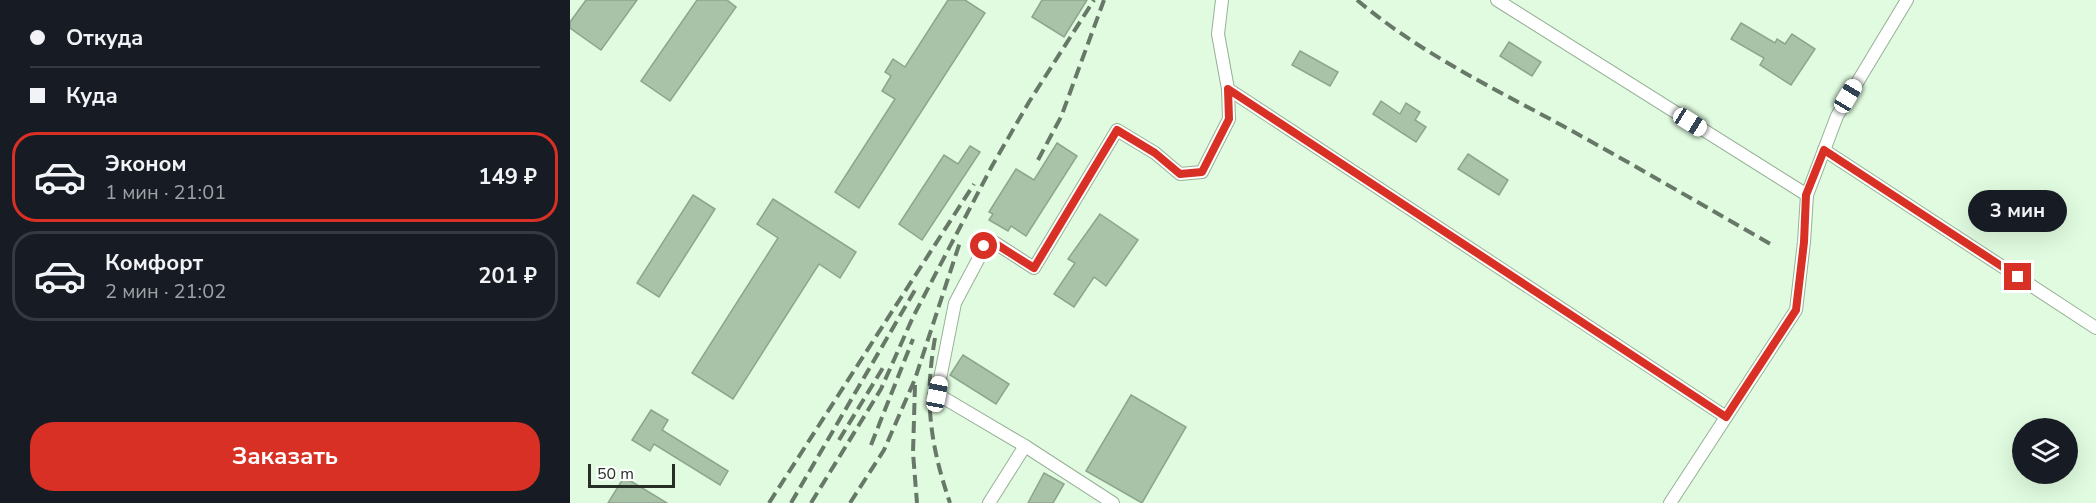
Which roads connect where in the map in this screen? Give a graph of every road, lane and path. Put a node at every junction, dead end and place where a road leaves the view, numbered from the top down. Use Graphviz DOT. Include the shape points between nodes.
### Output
graph roads {
  1 [pos="1222,0"];
  2 [pos="1497,0"];
  3 [pos="1907,0"];
  4 [pos="1228,89"];
  5 [pos="1824,150"];
  6 [pos="1806,195"];
  7 [pos="2096,328"];
  8 [pos="1726,417"];
  9 [pos="1025,446"];
  10 [pos="989,503"];
  11 [pos="1113,503"];
  12 [pos="1670,503"];
  1 -- 4 [label="lane" via="1218,34"];
  2 -- 6 [label="lane"];
  3 -- 5 [label="lane" via="1836,116"];
  4 -- 8 [label="lane"];
  4 -- 9 [label="lane" via="1229,119 1202,172 1180,174 1117,130 1034,268 988,239 984,246 955,303 937,394"];
  5 -- 6 [label="lane"];
  5 -- 7 [label="lane"];
  6 -- 8 [label="lane" via="1796,310"];
  8 -- 12 [label="lane"];
  9 -- 10 [label="lane"];
  9 -- 11 [label="lane"];
}
